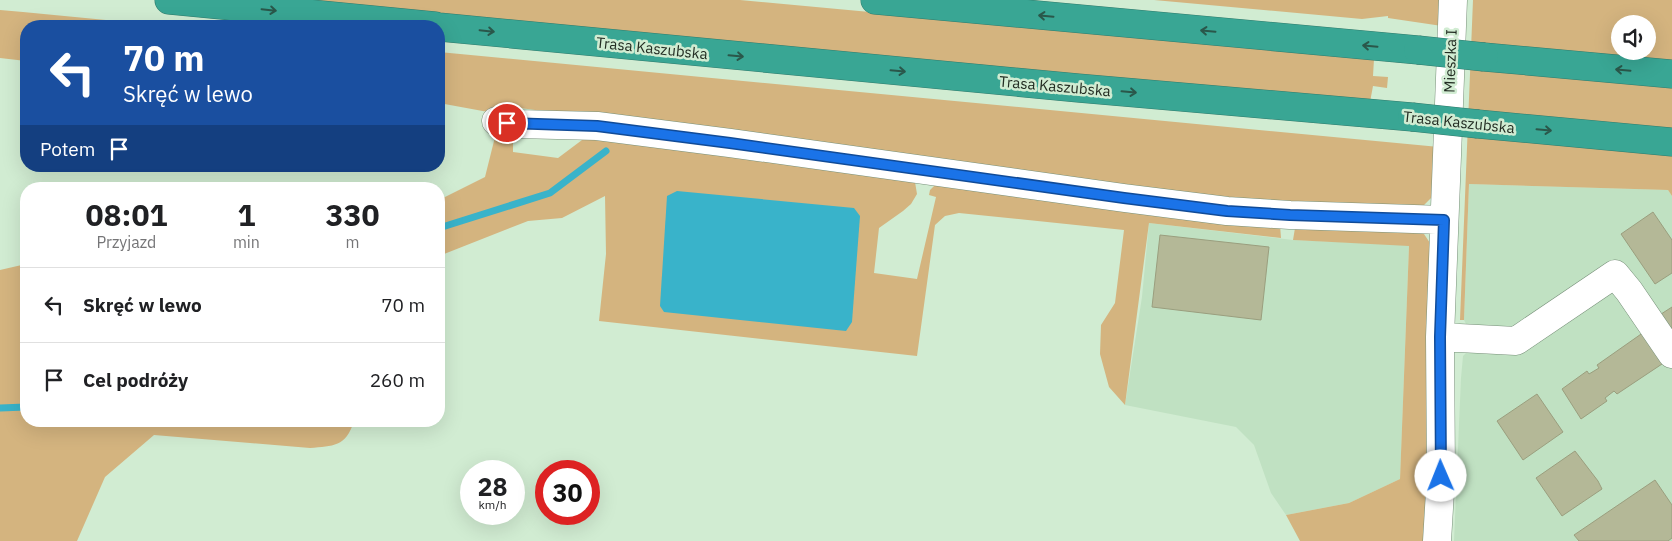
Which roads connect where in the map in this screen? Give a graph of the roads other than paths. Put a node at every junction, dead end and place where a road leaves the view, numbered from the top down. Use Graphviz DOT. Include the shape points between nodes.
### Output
graph roads {
  1 [pos="168,0"];
  2 [pos="875,0"];
  3 [pos="1453,0"];
  4 [pos="373,20"];
  5 [pos="445,28"];
  6 [pos="1672,74"];
  7 [pos="496,122"];
  8 [pos="1672,142"];
  9 [pos="1444,220"];
  10 [pos="1440,337"];
  11 [pos="1672,354"];
  12 [pos="1437,541"];
  1 -- 4 [label="highway, one-way"];
  6 -- 2 [label="highway, one-way, bridge"];
  3 -- 9 [label="street, Mieszka I"];
  5 -- 8 [label="highway, Trasa Kaszubska, one-way, bridge"];
  7 -- 9 [label="street" via="597,126 1227,211"];
  9 -- 10 [label="street, Mieszka I"];
  10 -- 11 [label="street" via="1516,341 1614,274"];
  10 -- 12 [label="street, Mieszka I" via="1441,476"];
}
